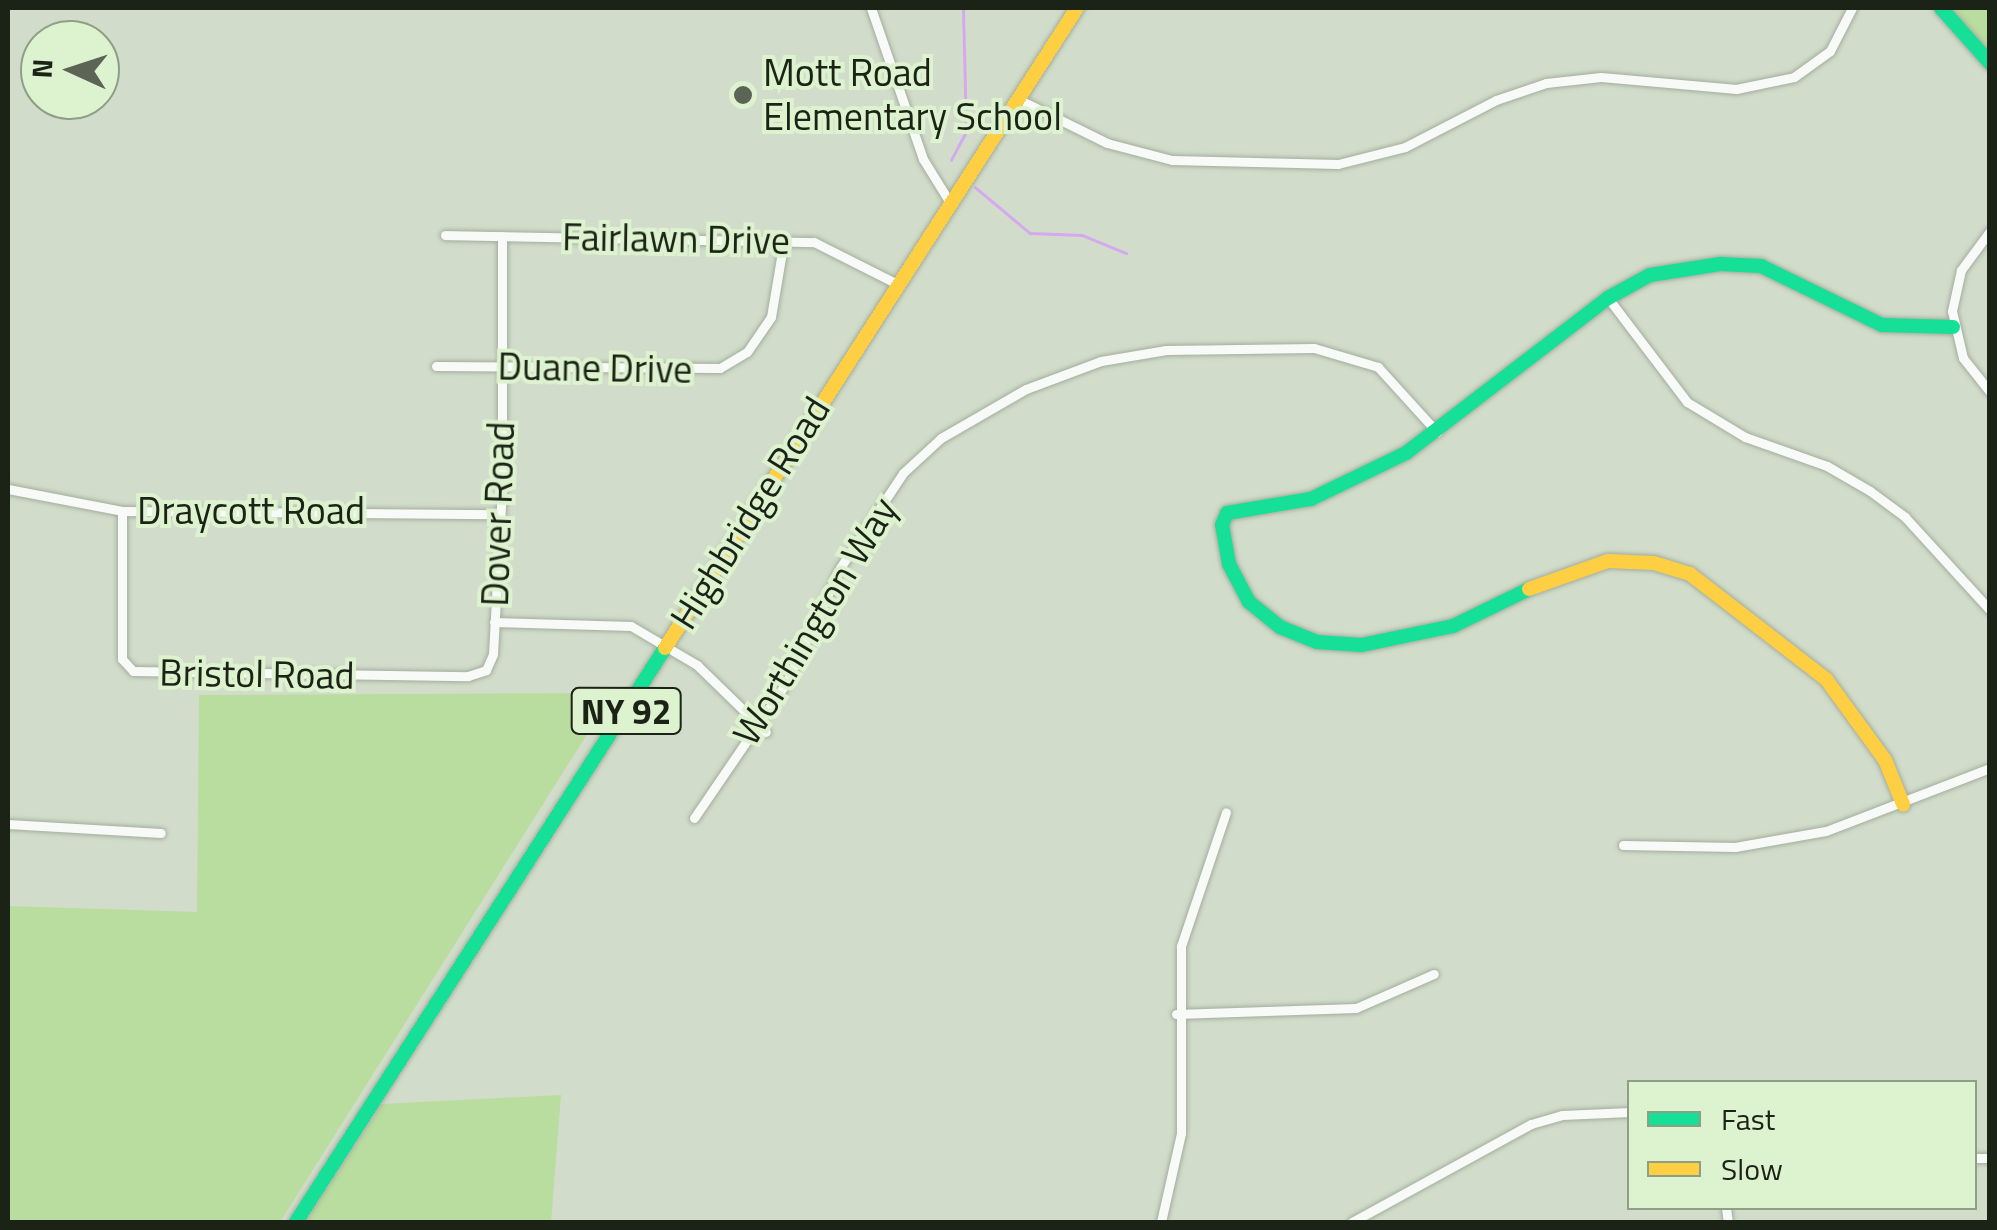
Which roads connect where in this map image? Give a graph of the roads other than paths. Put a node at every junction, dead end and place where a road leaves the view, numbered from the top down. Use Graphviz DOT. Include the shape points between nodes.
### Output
graph roads {
  1 [pos="872,8"];
  2 [pos="1077,8"];
  3 [pos="1852,8"];
  4 [pos="1941,8"];
  5 [pos="1990,63"];
  6 [pos="1016,98"];
  7 [pos="948,201"];
  8 [pos="1990,230"];
  9 [pos="446,235"];
  10 [pos="502,236"];
  11 [pos="784,240"];
  12 [pos="895,283"];
  13 [pos="1608,298"];
  14 [pos="1953,328"];
  15 [pos="436,366"];
  16 [pos="502,367"];
  17 [pos="1990,392"];
  18 [pos="1437,432"];
  19 [pos="8,489"];
  20 [pos="122,511"];
  21 [pos="497,514"];
  22 [pos="1990,610"];
  23 [pos="494,622"];
  24 [pos="667,647"];
  25 [pos="486,670"];
  26 [pos="757,724"];
  27 [pos="766,732"];
  28 [pos="1990,768"];
  29 [pos="1903,804"];
  30 [pos="1226,812"];
  31 [pos="694,818"];
  32 [pos="8,824"];
  33 [pos="161,833"];
  34 [pos="1624,845"];
  35 [pos="1434,974"];
  36 [pos="1176,1014"];
  37 [pos="1627,1112"];
  38 [pos="296,1222"];
  39 [pos="1161,1222"];
  40 [pos="1352,1222"];
  1 -- 7 [label="street" via="923,160"];
  2 -- 6 [label="main road, Highbridge Road / NY 92"];
  3 -- 6 [label="street" via="1830,51 1794,78 1736,89 1601,77 1546,83 1496,100 1405,147 1338,164 1154,156 1069,128"];
  4 -- 5 [label="main road"];
  6 -- 7 [label="main road, Highbridge Road / NY 92"];
  7 -- 12 [label="main road, Highbridge Road / NY 92"];
  8 -- 14 [label="street" via="1961,270"];
  9 -- 10 [label="street, Fairlawn Drive"];
  10 -- 11 [label="street, Fairlawn Drive"];
  10 -- 16 [label="street, Dover Road"];
  11 -- 12 [label="street, Fairlawn Drive" via="827,244"];
  11 -- 16 [label="street, Duane Drive" via="778,302 757,340 732,364 704,370"];
  12 -- 24 [label="main road, Highbridge Road / NY 92"];
  13 -- 14 [label="main road" via="1650,275 1748,264 1789,276 1882,326"];
  13 -- 18 [label="main road"];
  13 -- 22 [label="street" via="1687,402 1745,437 1827,466 1870,490 1905,517"];
  14 -- 17 [label="street" via="1963,358"];
  15 -- 16 [label="street, Duane Drive"];
  16 -- 21 [label="street, Dover Road"];
  18 -- 26 [label="street, Worthington Way" via="1391,378 1339,352 1166,350 1065,372 952,431 904,474 840,568 799,661"];
  18 -- 29 [label="main road" via="1311,499 1227,513 1222,525 1229,564 1249,602 1280,627 1317,642 1360,644 1454,626 1571,570 1608,561 1654,563 1690,574 1826,680 1885,760"];
  19 -- 20 [label="street, Draycott Road"];
  20 -- 21 [label="street, Draycott Road"];
  20 -- 25 [label="street, Bristol Road" via="122,659 133,671 468,676"];
  21 -- 23 [label="street, Dover Road"];
  23 -- 24 [label="street" via="610,623"];
  23 -- 25 [label="street, Dover Road"];
  24 -- 26 [label="street" via="698,665"];
  24 -- 38 [label="main road, Highbridge Road / NY 92"];
  26 -- 27 [label="street"];
  26 -- 31 [label="street, Worthington Way"];
  28 -- 29 [label="street"];
  29 -- 34 [label="street" via="1780,841"];
  30 -- 36 [label="street" via="1180,946"];
  32 -- 33 [label="street"];
  35 -- 36 [label="street" via="1356,1008"];
  36 -- 39 [label="street" via="1181,1134"];
  37 -- 40 [label="street" via="1562,1115 1531,1124"];
}
